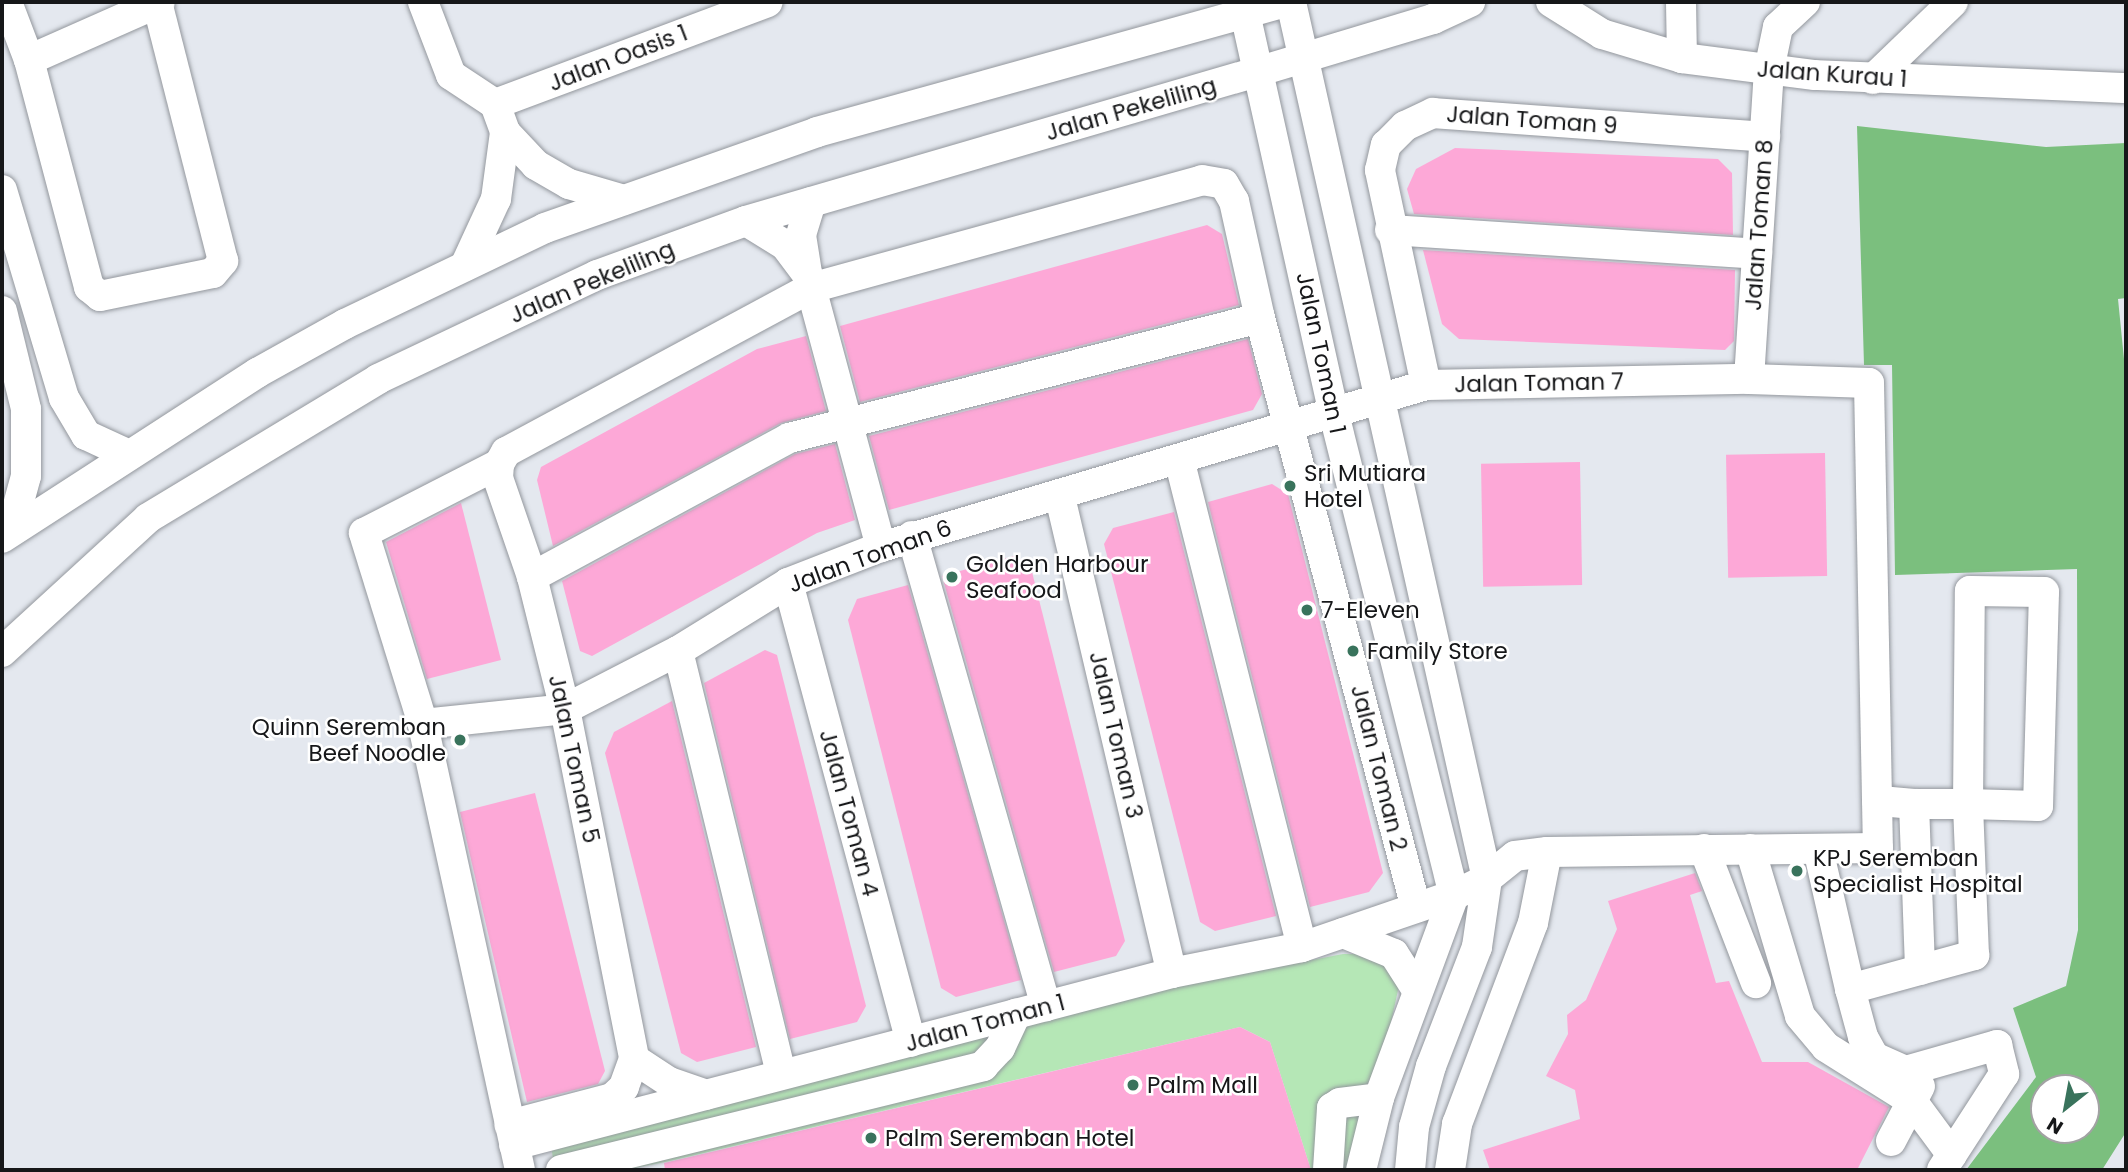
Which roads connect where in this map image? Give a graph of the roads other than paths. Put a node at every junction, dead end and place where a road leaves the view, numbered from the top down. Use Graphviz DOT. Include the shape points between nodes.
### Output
graph roads {
  1 [pos="7,2"];
  2 [pos="159,2"];
  3 [pos="423,2"];
  4 [pos="768,2"];
  5 [pos="1288,2"];
  6 [pos="1470,2"];
  7 [pos="1551,2"];
  8 [pos="1681,2"];
  9 [pos="1805,2"];
  10 [pos="1953,2"];
  11 [pos="1245,13"];
  12 [pos="1682,58"];
  13 [pos="1301,59"];
  14 [pos="29,60"];
  15 [pos="1769,70"];
  16 [pos="1261,71"];
  17 [pos="1873,79"];
  18 [pos="2126,88"];
  19 [pos="495,104"];
  20 [pos="505,132"];
  21 [pos="1765,137"];
  22 [pos="2,190"];
  23 [pos="624,200"];
  24 [pos="811,202"];
  25 [pos="746,221"];
  26 [pos="1390,230"];
  27 [pos="1757,254"];
  28 [pos="465,266"];
  29 [pos="809,280"];
  30 [pos="2,311"];
  31 [pos="1260,318"];
  32 [pos="1749,379"];
  33 [pos="1426,385"];
  34 [pos="1377,398"];
  35 [pos="1333,410"];
  36 [pos="850,421"];
  37 [pos="1290,425"];
  38 [pos="127,454"];
  39 [pos="1179,459"];
  40 [pos="499,464"];
  41 [pos="1060,497"];
  42 [pos="6,535"];
  43 [pos="912,536"];
  44 [pos="881,547"];
  45 [pos="532,577"];
  46 [pos="788,583"];
  47 [pos="678,651"];
  48 [pos="2,652"];
  49 [pos="565,709"];
  50 [pos="423,724"];
  51 [pos="1413,730"];
  52 [pos="1373,742"];
  53 [pos="1877,801"];
  54 [pos="1914,804"];
  55 [pos="1968,804"];
  56 [pos="1704,849"];
  57 [pos="1750,849"];
  58 [pos="1818,849"];
  59 [pos="1547,852"];
  60 [pos="1488,879"];
  61 [pos="1454,895"];
  62 [pos="1416,908"];
  63 [pos="1343,933"];
  64 [pos="1302,947"];
  65 [pos="1920,970"];
  66 [pos="1172,973"];
  67 [pos="1756,983"];
  68 [pos="1850,989"];
  69 [pos="1417,990"];
  70 [pos="1046,1006"];
  71 [pos="1016,1013"];
  72 [pos="1861,1025"];
  73 [pos="911,1042"];
  74 [pos="1826,1047"];
  75 [pos="635,1059"];
  76 [pos="849,1059"];
  77 [pos="1931,1065"];
  78 [pos="782,1074"];
  79 [pos="882,1092"];
  80 [pos="706,1096"];
  81 [pos="1379,1098"];
  82 [pos="1912,1101"];
  83 [pos="1891,1141"];
  84 [pos="514,1147"];
  85 [pos="1451,1159"];
  86 [pos="1947,1163"];
  87 [pos="561,1170"];
  88 [pos="1328,1170"];
  89 [pos="1361,1170"];
  90 [pos="1410,1170"];
  1 -- 14 [label="street"];
  2 -- 14 [label="street"];
  2 -- 14 [label="street" via="223,261 213,273 100,296 89,287"];
  3 -- 19 [label="street" via="451,75"];
  4 -- 19 [label="street, Jalan Oasis 1"];
  5 -- 11 [label="street"];
  5 -- 13 [label="street, Jalan Toman 1"];
  6 -- 13 [label="street, Jalan Pekeliling" via="1433,19"];
  7 -- 12 [label="street, Jalan Kurau 1" via="1602,34"];
  8 -- 12 [label="street"];
  9 -- 15 [label="street, Jalan Toman 8" via="1778,27"];
  10 -- 17 [label="street"];
  11 -- 16 [label="street, Jalan Toman 1"];
  11 -- 23 [label="street" via="817,131"];
  12 -- 15 [label="street, Jalan Kurau 1"];
  13 -- 16 [label="street, Jalan Pekeliling"];
  13 -- 34 [label="street, Jalan Toman 1"];
  15 -- 17 [label="street, Jalan Kurau 1"];
  15 -- 21 [label="street, Jalan Toman 8"];
  16 -- 24 [label="street, Jalan Pekeliling"];
  16 -- 35 [label="street, Jalan Toman 1"];
  17 -- 18 [label="street, Jalan Kurau 1"];
  19 -- 20 [label="street"];
  20 -- 23 [label="street" via="551,175"];
  20 -- 28 [label="street" via="495,199"];
  21 -- 26 [label="street, Jalan Toman 9" via="1433,113 1405,126 1386,145 1380,170"];
  21 -- 27 [label="street, Jalan Toman 8"];
  22 -- 38 [label="street" via="64,398 86,435"];
  23 -- 28 [label="street" via="545,228"];
  24 -- 25 [label="street, Jalan Pekeliling"];
  24 -- 29 [label="street" via="801,235"];
  25 -- 29 [label="street" via="785,245"];
  25 -- 48 [label="street, Jalan Pekeliling" via="597,275 378,379 148,518"];
  26 -- 27 [label="street"];
  26 -- 33 [label="street, Jalan Toman 9"];
  27 -- 32 [label="street, Jalan Toman 8"];
  28 -- 38 [label="street" via="345,324"];
  29 -- 31 [label="street, Jalan Toman 2" via="1202,180 1224,184 1234,201"];
  29 -- 36 [label="street"];
  29 -- 40 [label="street, Jalan Toman 2" via="506,452"];
  30 -- 42 [label="street" via="26,409 26,476"];
  31 -- 36 [label="street"];
  31 -- 37 [label="street, Jalan Toman 2"];
  32 -- 33 [label="street, Jalan Toman 7"];
  32 -- 53 [label="street, Jalan Toman 7" via="1869,383"];
  33 -- 34 [label="street, Jalan Toman 7"];
  34 -- 35 [label="street, Jalan Toman 7"];
  34 -- 60 [label="street, Jalan Toman 1"];
  35 -- 37 [label="street, Jalan Toman 6"];
  35 -- 51 [label="street, Jalan Toman 1"];
  36 -- 44 [label="street"];
  36 -- 45 [label="street" via="789,438"];
  37 -- 39 [label="street, Jalan Toman 6"];
  37 -- 52 [label="street, Jalan Toman 2"];
  38 -- 42 [label="street"];
  39 -- 41 [label="street, Jalan Toman 6"];
  39 -- 64 [label="street"];
  40 -- 45 [label="street, Jalan Toman 5" via="498,478"];
  40 -- 50 [label="street, Jalan Toman 2" via="364,533"];
  41 -- 43 [label="street, Jalan Toman 6"];
  41 -- 66 [label="street, Jalan Toman 3"];
  43 -- 44 [label="street, Jalan Toman 6"];
  43 -- 70 [label="street"];
  44 -- 46 [label="street, Jalan Toman 6"];
  45 -- 49 [label="street, Jalan Toman 5"];
  46 -- 47 [label="street, Jalan Toman 6"];
  46 -- 73 [label="street, Jalan Toman 4"];
  47 -- 49 [label="street, Jalan Toman 6"];
  47 -- 78 [label="street"];
  49 -- 50 [label="street, Jalan Toman 6"];
  49 -- 75 [label="street, Jalan Toman 5"];
  50 -- 84 [label="street"];
  51 -- 52 [label="street"];
  51 -- 61 [label="street, Jalan Toman 1"];
  52 -- 62 [label="street, Jalan Toman 2"];
  53 -- 54 [label="street"];
  53 -- 58 [label="street" via="1878,848"];
  54 -- 55 [label="street"];
  54 -- 65 [label="street"];
  55 -- 55 [label="street" via="1970,590 2044,592 2038,806"];
  55 -- 65 [label="street" via="1974,955"];
  56 -- 57 [label="street"];
  56 -- 59 [label="street"];
  56 -- 67 [label="street"];
  57 -- 58 [label="street"];
  57 -- 74 [label="street" via="1800,1016"];
  58 -- 68 [label="street"];
  59 -- 60 [label="street" via="1515,856"];
  59 -- 85 [label="street" via="1533,923"];
  60 -- 61 [label="street, Jalan Toman 1"];
  60 -- 90 [label="street, Jalan Toman 1" via="1477,947 1431,1066 1414,1127"];
  61 -- 62 [label="street, Jalan Toman 1"];
  61 -- 69 [label="street"];
  62 -- 63 [label="street, Jalan Toman 1"];
  63 -- 64 [label="street, Jalan Toman 1"];
  63 -- 69 [label="street" via="1394,954"];
  64 -- 66 [label="street, Jalan Toman 1"];
  65 -- 68 [label="street"];
  66 -- 70 [label="street, Jalan Toman 1"];
  68 -- 72 [label="street"];
  69 -- 81 [label="street"];
  70 -- 71 [label="street, Jalan Toman 1"];
  71 -- 73 [label="street, Jalan Toman 1"];
  71 -- 79 [label="street" via="1000,1048 983,1066"];
  72 -- 74 [label="street" via="1851,1046"];
  72 -- 77 [label="street" via="1867,1047 1883,1064 1906,1071"];
  73 -- 76 [label="street, Jalan Toman 1"];
  74 -- 82 [label="street"];
  75 -- 80 [label="street" via="663,1079"];
  75 -- 84 [label="street" via="624,1087 612,1098"];
  76 -- 78 [label="street, Jalan Toman 1"];
  76 -- 79 [label="street" via="866,1083"];
  77 -- 82 [label="street"];
  77 -- 86 [label="street" via="1997,1045 2004,1074"];
  78 -- 80 [label="street, Jalan Toman 1"];
  79 -- 87 [label="street"];
  80 -- 84 [label="street, Jalan Toman 1"];
  81 -- 88 [label="street" via="1332,1108"];
  81 -- 89 [label="street"];
  82 -- 83 [label="street"];
  82 -- 86 [label="street"];
}
